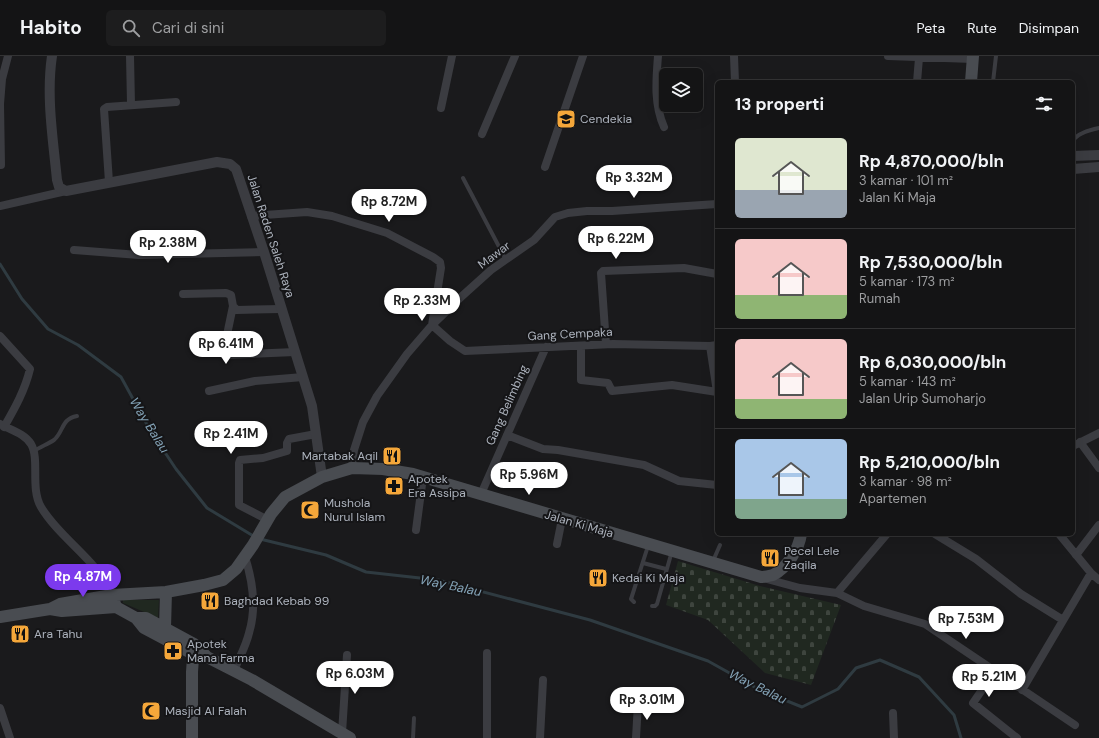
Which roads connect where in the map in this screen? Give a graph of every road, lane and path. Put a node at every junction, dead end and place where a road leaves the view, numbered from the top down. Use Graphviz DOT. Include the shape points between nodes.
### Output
graph roads {
  1 [pos="8,56"];
  2 [pos="52,56"];
  3 [pos="130,56"];
  4 [pos="452,56"];
  5 [pos="515,56"];
  6 [pos="584,56"];
  7 [pos="658,56"];
  8 [pos="734,56"];
  9 [pos="888,56"];
  10 [pos="996,56"];
  11 [pos="919,58"];
  12 [pos="973,58"];
  13 [pos="1,78"];
  14 [pos="735,80"];
  15 [pos="917,80"];
  16 [pos="971,80"];
  17 [pos="993,80"];
  18 [pos="176,102"];
  19 [pos="131,104"];
  20 [pos="441,108"];
  21 [pos="664,127"];
  22 [pos="1099,128"];
  23 [pos="482,134"];
  24 [pos="1075,137"];
  25 [pos="1099,155"];
  26 [pos="1075,156"];
  27 [pos="1,165"];
  28 [pos="545,167"];
  29 [pos="1099,167"];
  30 [pos="1075,169"];
  31 [pos="462,178"];
  32 [pos="109,182"];
  33 [pos="66,191"];
  34 [pos="715,204"];
  35 [pos="0,206"];
  36 [pos="251,216"];
  37 [pos="74,250"];
  38 [pos="264,252"];
  39 [pos="506,260"];
  40 [pos="715,274"];
  41 [pos="183,294"];
  42 [pos="233,306"];
  43 [pos="282,309"];
  44 [pos="432,325"];
  45 [pos="0,336"];
  46 [pos="606,344"];
  47 [pos="581,346"];
  48 [pos="714,346"];
  49 [pos="546,347"];
  50 [pos="295,352"];
  51 [pos="715,361"];
  52 [pos="303,377"];
  53 [pos="209,391"];
  54 [pos="715,392"];
  55 [pos="77,416"];
  56 [pos="2,425"];
  57 [pos="1099,433"];
  58 [pos="316,434"];
  59 [pos="507,435"];
  60 [pos="1077,444"];
  61 [pos="34,451"];
  62 [pos="352,468"];
  63 [pos="1099,468"];
  64 [pos="322,477"];
  65 [pos="423,477"];
  66 [pos="715,485"];
  67 [pos="481,494"];
  68 [pos="270,517"];
  69 [pos="562,519"];
  70 [pos="1099,526"];
  71 [pos="416,530"];
  72 [pos="801,536"];
  73 [pos="885,536"];
  74 [pos="938,536"];
  75 [pos="1061,536"];
  76 [pos="558,544"];
  77 [pos="648,544"];
  78 [pos="720,545"];
  79 [pos="672,551"];
  80 [pos="1076,555"];
  81 [pos="245,557"];
  82 [pos="643,563"];
  83 [pos="712,563"];
  84 [pos="666,569"];
  85 [pos="1091,572"];
  86 [pos="760,578"];
  87 [pos="1099,580"];
  88 [pos="166,592"];
  89 [pos="838,594"];
  90 [pos="112,595"];
  91 [pos="634,602"];
  92 [pos="652,606"];
  93 [pos="116,607"];
  94 [pos="50,609"];
  95 [pos="0,617"];
  96 [pos="136,618"];
  97 [pos="1063,620"];
  98 [pos="165,628"];
  99 [pos="193,649"];
  100 [pos="487,653"];
  101 [pos="347,655"];
  102 [pos="234,670"];
  103 [pos="995,671"];
  104 [pos="543,680"];
  105 [pos="1022,690"];
  106 [pos="638,703"];
  107 [pos="0,708"];
  108 [pos="893,713"];
  109 [pos="414,718"];
  110 [pos="1075,725"];
  111 [pos="346,735"];
  112 [pos="10,738"];
  113 [pos="192,738"];
  114 [pos="413,738"];
  115 [pos="487,738"];
  116 [pos="540,738"];
  117 [pos="636,738"];
  118 [pos="894,738"];
  119 [pos="1017,738"];
  1 -- 13 [label="street"];
  2 -- 33 [label="street" via="51,108 57,180 59,187"];
  3 -- 19 [label="street"];
  4 -- 20 [label="street"];
  5 -- 23 [label="street"];
  6 -- 28 [label="street"];
  7 -- 21 [label="street" via="656,97 658,114"];
  8 -- 14 [label="street"];
  9 -- 11 [label="street"];
  10 -- 17 [label="lane"];
  11 -- 12 [label="street"];
  11 -- 15 [label="street"];
  12 -- 16 [label="main road"];
  13 -- 27 [label="street"];
  18 -- 19 [label="street"];
  19 -- 32 [label="street" via="104,109"];
  22 -- 24 [label="lane"];
  25 -- 26 [label="street"];
  29 -- 30 [label="street"];
  31 -- 39 [label="lane"];
  32 -- 33 [label="street, Jalan Raden Saleh Raya"];
  32 -- 36 [label="street, Jalan Raden Saleh Raya" via="217,162 230,164 236,169"];
  33 -- 35 [label="street"];
  34 -- 39 [label="street, Mawar" via="568,213 555,217 534,240"];
  36 -- 38 [label="street, Jalan Raden Saleh Raya"];
  36 -- 44 [label="street" via="307,212 332,216 387,233 433,257 440,262 441,268"];
  37 -- 38 [label="street" via="139,255"];
  38 -- 43 [label="street, Jalan Raden Saleh Raya"];
  39 -- 44 [label="street, Mawar" via="491,270"];
  40 -- 46 [label="street" via="684,268 603,271 601,273"];
  41 -- 42 [label="street" via="226,293 231,295"];
  42 -- 43 [label="street" via="237,310"];
  42 -- 50 [label="street" via="223,354"];
  43 -- 50 [label="street, Jalan Raden Saleh Raya"];
  44 -- 49 [label="street, Gang Cempaka" via="465,351"];
  44 -- 62 [label="street, Mawar" via="407,354 377,396 363,422 354,450"];
  45 -- 56 [label="street" via="30,369 25,388"];
  46 -- 47 [label="street, Gang Cempaka"];
  46 -- 48 [label="street, Gang Cempaka"];
  47 -- 49 [label="street, Gang Cempaka"];
  47 -- 54 [label="street" via="581,380 608,383 612,391 672,385"];
  48 -- 51 [label="street"];
  49 -- 59 [label="street, Gang Belimbing"];
  50 -- 52 [label="street, Jalan Raden Saleh Raya"];
  52 -- 53 [label="street" via="255,381"];
  52 -- 58 [label="street, Jalan Raden Saleh Raya" via="312,406"];
  55 -- 61 [label="lane" via="65,422 54,440"];
  56 -- 61 [label="street" via="21,434"];
  57 -- 60 [label="street"];
  58 -- 64 [label="street, Jalan Raden Saleh Raya"];
  58 -- 68 [label="street" via="289,439 287,451 263,458 240,460 240,505"];
  59 -- 66 [label="street" via="543,449 644,465 680,481"];
  59 -- 67 [label="street, Gang Belimbing"];
  60 -- 63 [label="street"];
  61 -- 90 [label="street" via="35,488 41,506 60,532 102,575"];
  62 -- 64 [label="main road, Jalan Ki Maja"];
  62 -- 65 [label="main road, Jalan Ki Maja" via="383,469"];
  64 -- 68 [label="main road, Jalan Ki Maja" via="285,497"];
  65 -- 67 [label="main road, Jalan Ki Maja"];
  65 -- 71 [label="street"];
  67 -- 69 [label="main road, Jalan Ki Maja"];
  68 -- 81 [label="main road, Jalan Ki Maja"];
  69 -- 76 [label="street"];
  69 -- 77 [label="main road, Jalan Ki Maja"];
  70 -- 80 [label="street"];
  72 -- 86 [label="main road" via="800,542 784,567 772,575"];
  73 -- 89 [label="street"];
  74 -- 97 [label="street"];
  75 -- 80 [label="street"];
  77 -- 79 [label="main road, Jalan Ki Maja"];
  77 -- 82 [label="lane"];
  78 -- 83 [label="lane"];
  79 -- 83 [label="main road, Jalan Ki Maja"];
  79 -- 84 [label="lane"];
  80 -- 85 [label="street"];
  81 -- 88 [label="main road, Jalan Ki Maja" via="223,580"];
  81 -- 102 [label="street" via="254,597 252,618 249,634"];
  82 -- 84 [label="lane"];
  82 -- 91 [label="lane" via="632,596"];
  83 -- 86 [label="main road, Jalan Ki Maja"];
  84 -- 92 [label="lane" via="657,604"];
  85 -- 87 [label="street"];
  85 -- 97 [label="street"];
  86 -- 89 [label="street"];
  88 -- 90 [label="main road, Jalan Ki Maja"];
  88 -- 98 [label="main road"];
  89 -- 103 [label="street" via="864,606 925,624"];
  90 -- 93 [label="main road"];
  90 -- 94 [label="main road, Jalan Ki Maja" via="60,604"];
  93 -- 94 [label="main road, Jalan Ki Maja" via="62,611"];
  93 -- 96 [label="main road"];
  94 -- 95 [label="main road, Jalan Ki Maja"];
  96 -- 98 [label="main road" via="146,618"];
  96 -- 99 [label="main road" via="144,628"];
  97 -- 105 [label="street"];
  98 -- 99 [label="main road"];
  99 -- 102 [label="main road"];
  99 -- 113 [label="main road"];
  100 -- 115 [label="street"];
  101 -- 111 [label="street"];
  102 -- 111 [label="main road"];
  103 -- 105 [label="street"];
  103 -- 119 [label="street" via="973,703"];
  104 -- 116 [label="street"];
  105 -- 110 [label="street"];
  106 -- 117 [label="street"];
  107 -- 112 [label="street"];
  108 -- 118 [label="street"];
  109 -- 114 [label="lane"];
}
